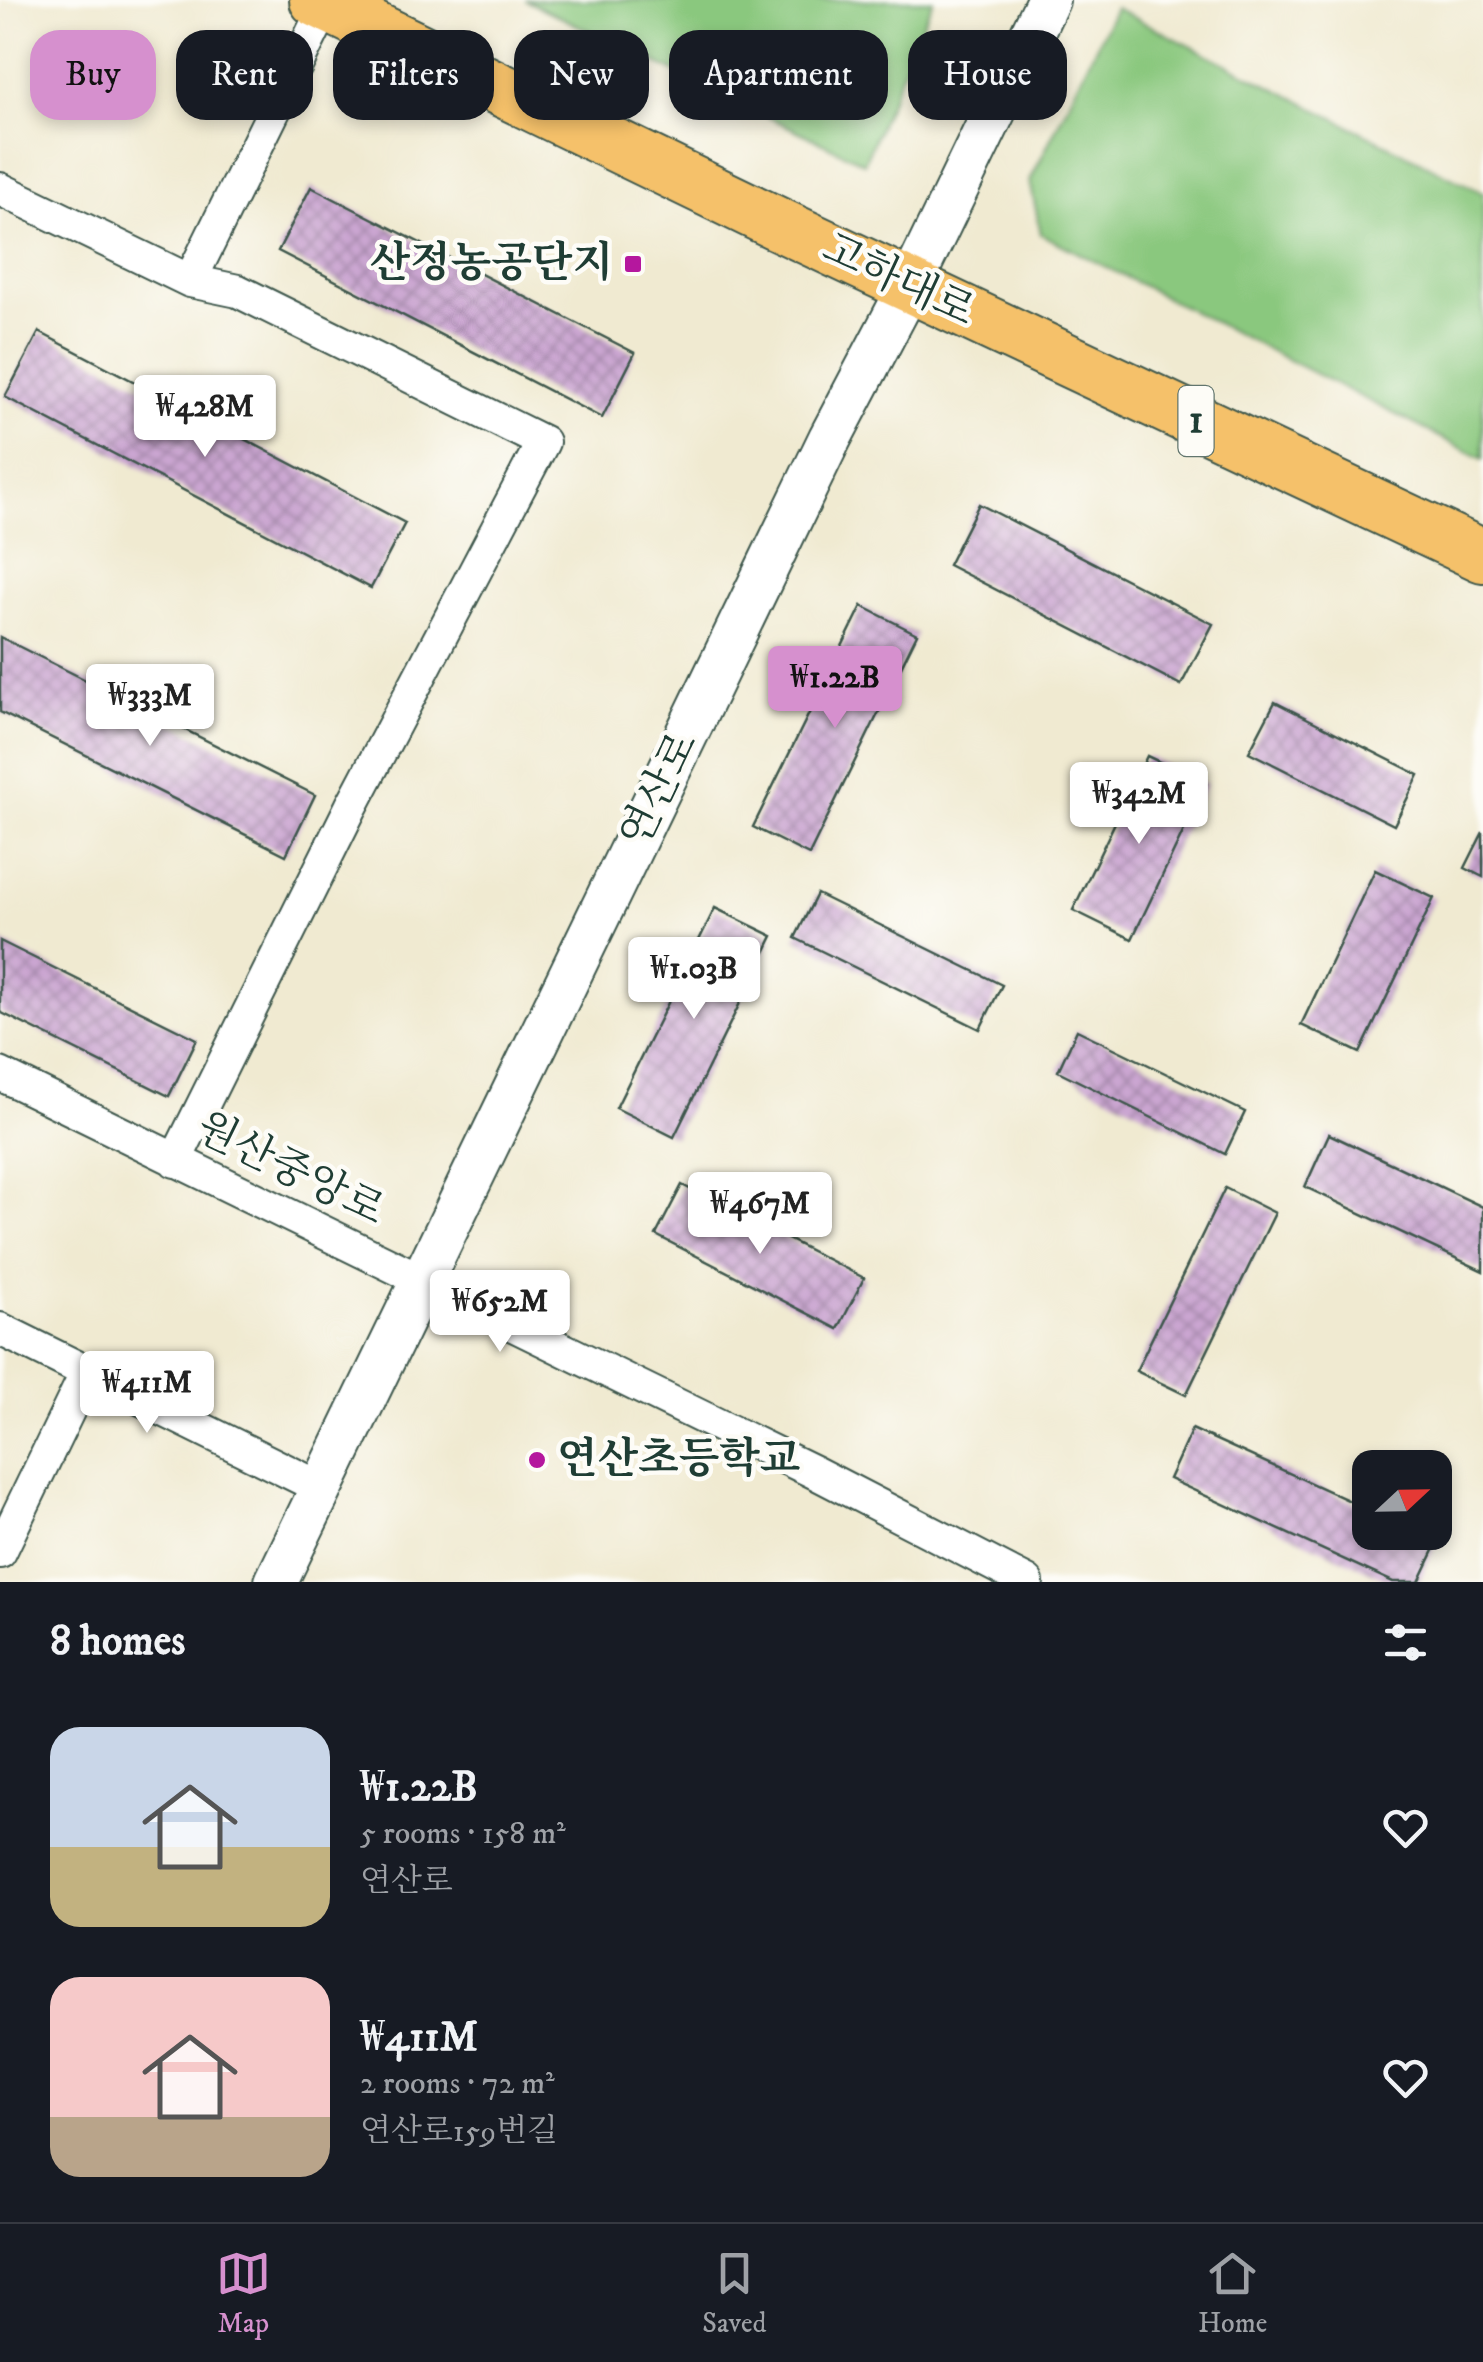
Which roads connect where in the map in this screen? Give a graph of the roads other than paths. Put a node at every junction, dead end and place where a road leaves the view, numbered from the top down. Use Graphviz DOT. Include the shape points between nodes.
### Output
graph roads {
  1 [pos="1048,0"];
  2 [pos="321,2"];
  3 [pos="3,199"];
  4 [pos="190,282"];
  5 [pos="910,286"];
  6 [pos="1483,556"];
  7 [pos="0,1074"];
  8 [pos="175,1161"];
  9 [pos="422,1283"];
  10 [pos="0,1329"];
  11 [pos="87,1372"];
  12 [pos="321,1488"];
  13 [pos="0,1552"];
  14 [pos="977,1571"];
  15 [pos="276,1582"];
  16 [pos="1027,1582"];
  1 -- 5 [label="street, 연산로"];
  2 -- 4 [label="street"];
  2 -- 5 [label="main road, 고하대로 / 1"];
  3 -- 4 [label="street"];
  4 -- 8 [label="street" via="238,292 543,442"];
  5 -- 6 [label="main road, 고하대로 / 1"];
  5 -- 9 [label="street, 연산로" via="830,438"];
  7 -- 8 [label="street, 원산중앙로"];
  8 -- 9 [label="street, 원산중앙로"];
  9 -- 12 [label="street, 연산로"];
  9 -- 14 [label="street, 원산중앙로" via="814,1472"];
  10 -- 11 [label="street"];
  11 -- 12 [label="street"];
  11 -- 13 [label="street"];
  12 -- 15 [label="street, 연산로"];
  14 -- 16 [label="street, 원산중앙로"];
}
